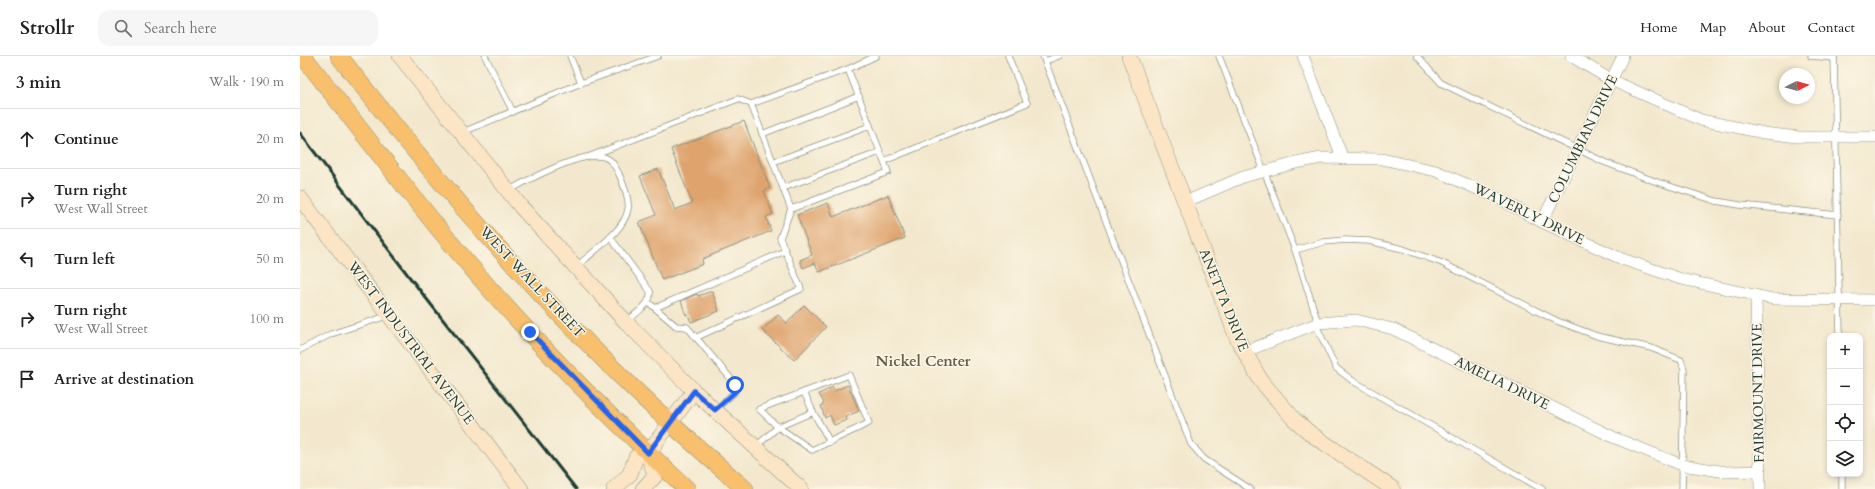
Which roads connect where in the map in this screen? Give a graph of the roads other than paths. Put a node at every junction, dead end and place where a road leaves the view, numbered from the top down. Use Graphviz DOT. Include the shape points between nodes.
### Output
graph roads {
  1 [pos="303,56"];
  2 [pos="339,56"];
  3 [pos="400,56"];
  4 [pos="485,56"];
  5 [pos="570,56"];
  6 [pos="658,56"];
  7 [pos="876,56"];
  8 [pos="1008,56"];
  9 [pos="1059,56"];
  10 [pos="1129,56"];
  11 [pos="1219,56"];
  12 [pos="1303,56"];
  13 [pos="1417,56"];
  14 [pos="1571,56"];
  15 [pos="1623,56"];
  16 [pos="1811,56"];
  17 [pos="1834,57"];
  18 [pos="1044,59"];
  19 [pos="848,69"];
  20 [pos="1611,80"];
  21 [pos="581,83"];
  22 [pos="859,96"];
  23 [pos="751,104"];
  24 [pos="513,112"];
  25 [pos="870,126"];
  26 [pos="461,132"];
  27 [pos="762,134"];
  28 [pos="1875,137"];
  29 [pos="1836,138"];
  30 [pos="1578,149"];
  31 [pos="880,152"];
  32 [pos="588,157"];
  33 [pos="1342,158"];
  34 [pos="884,161"];
  35 [pos="773,162"];
  36 [pos="1265,172"];
  37 [pos="783,188"];
  38 [pos="508,191"];
  39 [pos="300,198"];
  40 [pos="1185,202"];
  41 [pos="791,209"];
  42 [pos="1838,215"];
  43 [pos="1542,222"];
  44 [pos="610,237"];
  45 [pos="1295,250"];
  46 [pos="785,251"];
  47 [pos="575,267"];
  48 [pos="1756,296"];
  49 [pos="1875,300"];
  50 [pos="1839,301"];
  51 [pos="648,302"];
  52 [pos="655,308"];
  53 [pos="389,315"];
  54 [pos="626,322"];
  55 [pos="1317,324"];
  56 [pos="1840,333"];
  57 [pos="695,338"];
  58 [pos="300,350"];
  59 [pos="1244,352"];
  60 [pos="694,391"];
  61 [pos="804,392"];
  62 [pos="715,410"];
  63 [pos="813,412"];
  64 [pos="670,423"];
  65 [pos="778,427"];
  66 [pos="830,442"];
  67 [pos="755,447"];
  68 [pos="648,453"];
  69 [pos="1682,465"];
  70 [pos="1760,471"];
  71 [pos="1842,477"];
  72 [pos="618,487"];
  73 [pos="521,489"];
  74 [pos="643,489"];
  75 [pos="687,489"];
  76 [pos="745,489"];
  77 [pos="801,489"];
  78 [pos="1250,489"];
  79 [pos="1392,489"];
  80 [pos="1542,489"];
  81 [pos="1682,489"];
  82 [pos="1760,489"];
  83 [pos="1842,489"];
  1 -- 68 [label="main road" via="412,197 483,281 561,366"];
  2 -- 64 [label="main road, WEST WALL STREET" via="390,122 510,260 559,314"];
  3 -- 26 [label="street"];
  4 -- 24 [label="lane"];
  5 -- 21 [label="lane"];
  6 -- 21 [label="lane"];
  7 -- 19 [label="lane"];
  8 -- 34 [label="lane" via="1027,103"];
  9 -- 18 [label="lane"];
  10 -- 40 [label="street, ANETTA DRIVE"];
  11 -- 36 [label="lane"];
  12 -- 33 [label="street"];
  13 -- 30 [label="lane" via="1441,83"];
  14 -- 20 [label="street"];
  15 -- 20 [label="street, COLUMBIAN DRIVE"];
  16 -- 17 [label="lane"];
  17 -- 29 [label="lane"];
  18 -- 78 [label="lane" via="1191,444 1204,459"];
  19 -- 22 [label="lane"];
  19 -- 23 [label="lane"];
  20 -- 29 [label="street" via="1701,120 1764,133"];
  20 -- 30 [label="street, COLUMBIAN DRIVE"];
  21 -- 24 [label="lane"];
  22 -- 25 [label="lane"];
  22 -- 27 [label="lane"];
  23 -- 27 [label="lane"];
  23 -- 32 [label="lane" via="738,99"];
  24 -- 26 [label="lane"];
  25 -- 31 [label="lane"];
  25 -- 35 [label="lane"];
  26 -- 38 [label="street"];
  27 -- 35 [label="lane"];
  28 -- 29 [label="street"];
  29 -- 42 [label="lane"];
  30 -- 42 [label="lane" via="1657,182 1716,201"];
  30 -- 43 [label="street, COLUMBIAN DRIVE"];
  31 -- 34 [label="lane"];
  31 -- 37 [label="lane"];
  32 -- 38 [label="lane" via="531,178"];
  32 -- 44 [label="lane" via="605,157 614,162 627,198 625,219"];
  33 -- 36 [label="street, WAVERLY DRIVE" via="1321,158"];
  33 -- 43 [label="street, WAVERLY DRIVE" via="1382,159 1436,171 1498,198"];
  34 -- 41 [label="lane" via="888,172"];
  35 -- 37 [label="lane"];
  36 -- 40 [label="street, WAVERLY DRIVE" via="1243,177"];
  36 -- 45 [label="lane"];
  37 -- 41 [label="lane"];
  38 -- 47 [label="street"];
  39 -- 53 [label="street, WEST INDUSTRIAL AVENUE"];
  40 -- 59 [label="street, ANETTA DRIVE"];
  41 -- 46 [label="lane" via="780,238"];
  42 -- 50 [label="lane"];
  43 -- 48 [label="street, WAVERLY DRIVE" via="1622,259 1681,279"];
  44 -- 47 [label="lane"];
  44 -- 51 [label="lane" via="650,291"];
  45 -- 55 [label="lane"];
  45 -- 69 [label="lane" via="1324,242 1345,240 1369,241 1403,249 1442,263 1557,321 1597,336 1651,348 1681,360 1684,369"];
  46 -- 52 [label="lane"];
  46 -- 57 [label="lane" via="801,289"];
  47 -- 54 [label="street"];
  48 -- 50 [label="street, WAVERLY DRIVE"];
  48 -- 70 [label="street, FAIRMOUNT DRIVE"];
  49 -- 50 [label="street, WAVERLY DRIVE"];
  50 -- 56 [label="lane"];
  51 -- 52 [label="lane"];
  51 -- 54 [label="lane"];
  52 -- 57 [label="lane" via="676,326 687,327"];
  53 -- 58 [label="lane" via="330,334"];
  53 -- 73 [label="street, WEST INDUSTRIAL AVENUE"];
  54 -- 60 [label="street"];
  55 -- 59 [label="street, AMELIA DRIVE"];
  55 -- 69 [label="street, AMELIA DRIVE" via="1356,320 1393,329 1615,438"];
  55 -- 80 [label="lane" via="1336,368 1353,381"];
  57 -- 62 [label="lane" via="736,388 735,392"];
  59 -- 79 [label="street, ANETTA DRIVE" via="1264,384 1298,422 1311,434"];
  60 -- 62 [label="street"];
  60 -- 64 [label="street"];
  61 -- 63 [label="lane"];
  61 -- 65 [label="lane" via="759,408"];
  61 -- 66 [label="lane" via="849,375 869,423"];
  62 -- 67 [label="street"];
  63 -- 65 [label="lane"];
  63 -- 66 [label="lane"];
  64 -- 68 [label="street"];
  64 -- 76 [label="main road, WEST WALL STREET"];
  65 -- 66 [label="lane" via="812,450"];
  65 -- 67 [label="lane"];
  67 -- 77 [label="street"];
  68 -- 72 [label="street" via="636,456 630,474"];
  68 -- 74 [label="street" via="655,476"];
  68 -- 75 [label="main road"];
  69 -- 70 [label="street, AMELIA DRIVE" via="1726,472"];
  69 -- 81 [label="lane"];
  70 -- 82 [label="street, FAIRMOUNT DRIVE"];
  71 -- 83 [label="lane"];
}
